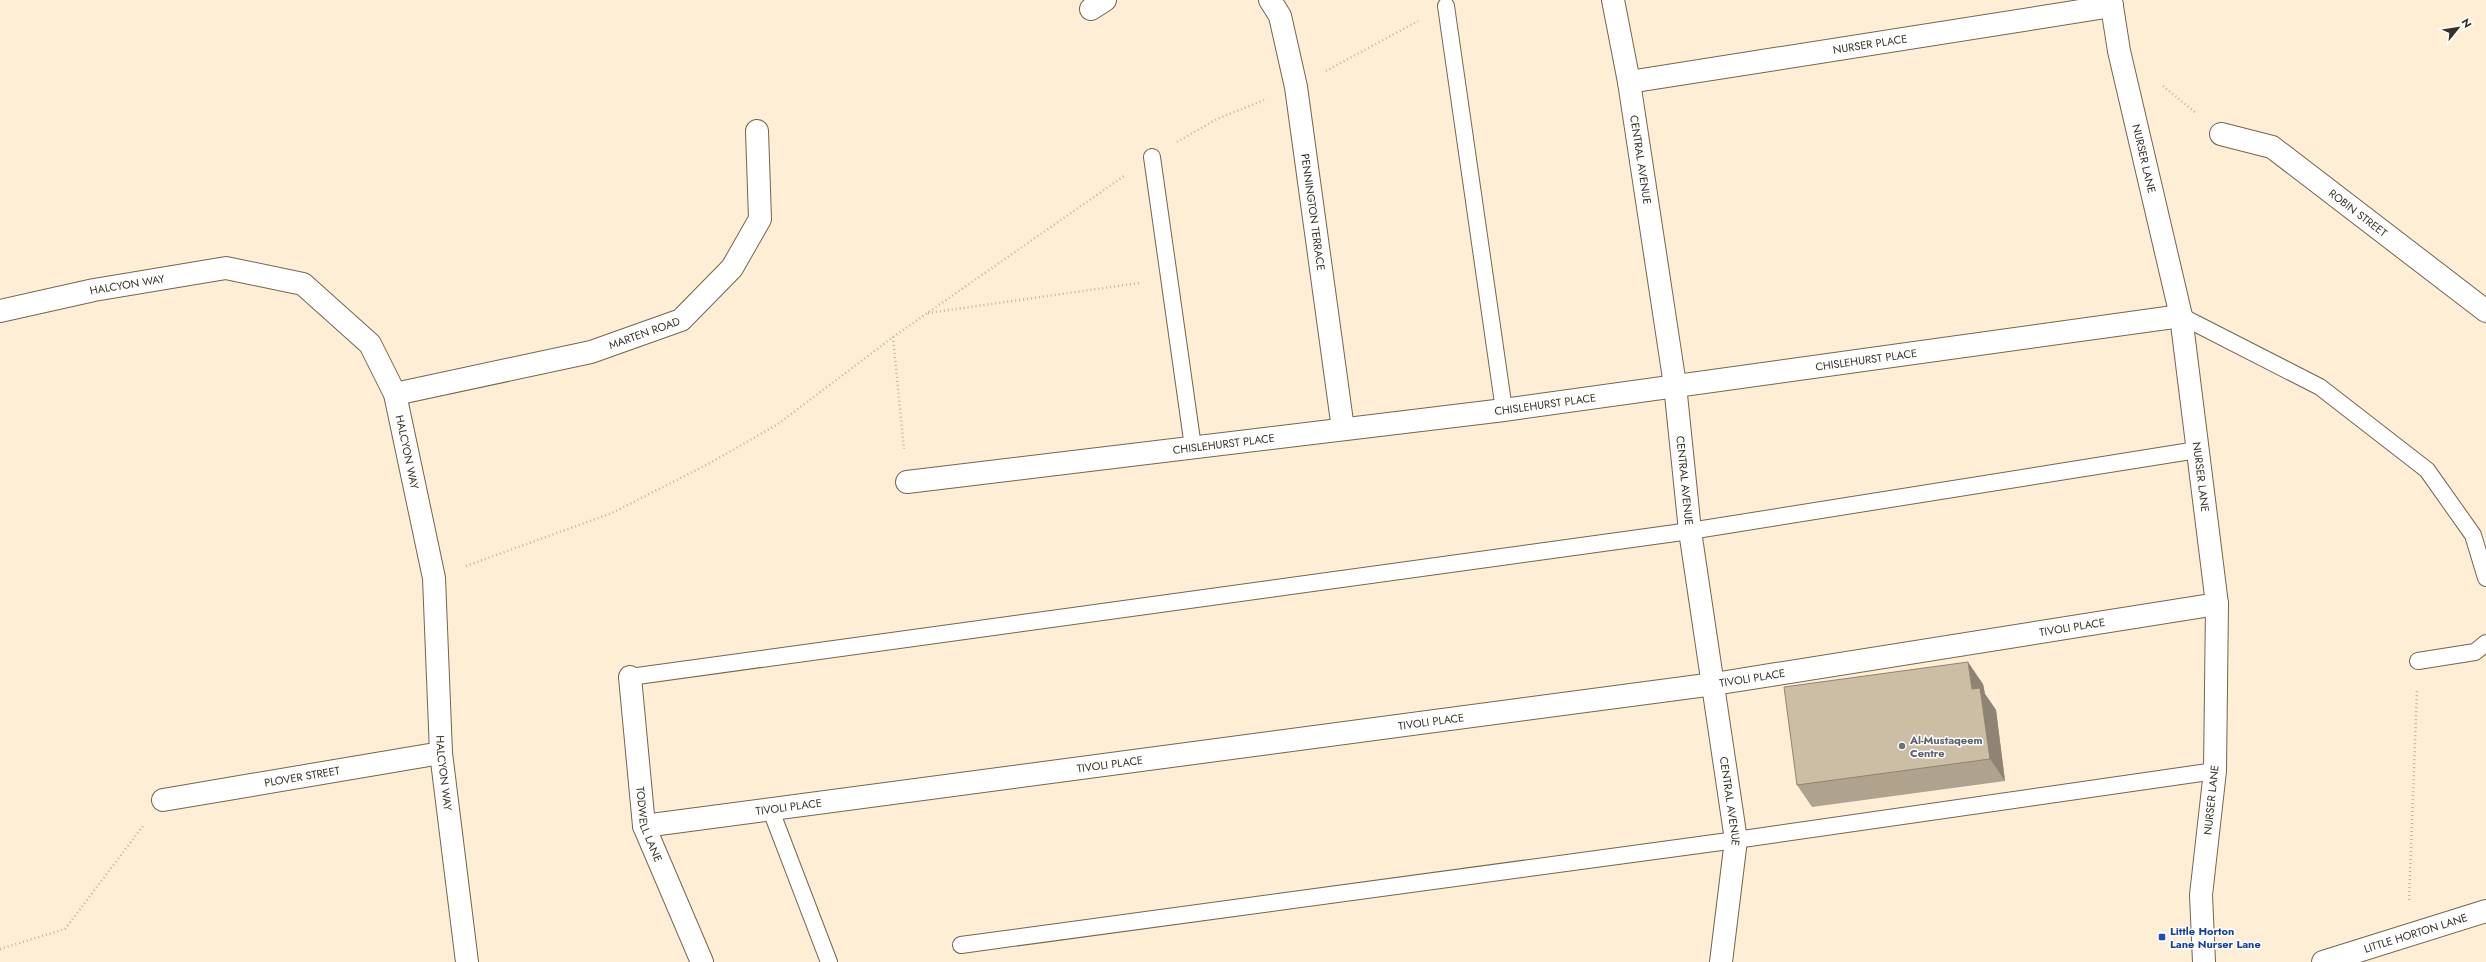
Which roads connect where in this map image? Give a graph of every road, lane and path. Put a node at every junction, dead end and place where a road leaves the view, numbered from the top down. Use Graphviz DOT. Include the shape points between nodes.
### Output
graph roads {
  1 [pos="1270,0"];
  2 [pos="1613,0"];
  3 [pos="2111,3"];
  4 [pos="1446,6"];
  5 [pos="1628,82"];
  6 [pos="2161,85"];
  7 [pos="1296,87"];
  8 [pos="757,131"];
  9 [pos="2221,134"];
  10 [pos="1152,157"];
  11 [pos="1169,279"];
  12 [pos="2486,311"];
  13 [pos="0,312"];
  14 [pos="926,314"];
  15 [pos="2181,316"];
  16 [pos="893,337"];
  17 [pos="1675,385"];
  18 [pos="395,394"];
  19 [pos="1504,410"];
  20 [pos="1343,430"];
  21 [pos="1193,447"];
  22 [pos="2197,450"];
  23 [pos="907,482"];
  24 [pos="1690,531"];
  25 [pos="434,578"];
  26 [pos="2486,578"];
  27 [pos="2217,604"];
  28 [pos="2486,643"];
  29 [pos="2418,661"];
  30 [pos="630,677"];
  31 [pos="1714,684"];
  32 [pos="441,753"];
  33 [pos="2215,771"];
  34 [pos="163,800"];
  35 [pos="770,808"];
  36 [pos="644,826"];
  37 [pos="1736,840"];
  38 [pos="2486,911"];
  39 [pos="2408,937"];
  40 [pos="961,945"];
  41 [pos="0,949"];
  42 [pos="467,962"];
  43 [pos="702,962"];
  44 [pos="829,962"];
  45 [pos="1721,962"];
  46 [pos="2204,962"];
  47 [pos="2323,962"];
  1 -- 7 [label="street, PENNINGTON TERRACE" via="1280,16"];
  2 -- 5 [label="street, CENTRAL AVENUE"];
  3 -- 5 [label="street, NURSER PLACE"];
  3 -- 15 [label="street, NURSER LANE" via="2119,51"];
  4 -- 7 [label="path"];
  4 -- 19 [label="lane"];
  5 -- 17 [label="street, CENTRAL AVENUE"];
  6 -- 9 [label="path"];
  7 -- 10 [label="path" via="1217,119"];
  7 -- 20 [label="street, PENNINGTON TERRACE"];
  8 -- 18 [label="street, MARTEN ROAD" via="760,219 732,268 681,320 591,352"];
  9 -- 12 [label="street, ROBIN STREET" via="2272,147"];
  10 -- 11 [label="lane"];
  10 -- 14 [label="path"];
  11 -- 14 [label="path"];
  11 -- 21 [label="lane"];
  13 -- 18 [label="street, HALCYON WAY" via="94,290 226,268 303,284 370,344"];
  14 -- 16 [label="path"];
  15 -- 17 [label="street, CHISLEHURST PLACE"];
  15 -- 22 [label="street, NURSER LANE"];
  15 -- 26 [label="lane" via="2320,387 2427,470 2473,535"];
  16 -- 23 [label="path"];
  16 -- 25 [label="path" via="778,424 710,463 612,513"];
  17 -- 19 [label="street, CHISLEHURST PLACE"];
  17 -- 24 [label="street, CENTRAL AVENUE"];
  18 -- 25 [label="street, HALCYON WAY"];
  19 -- 20 [label="street, CHISLEHURST PLACE"];
  20 -- 21 [label="street, CHISLEHURST PLACE"];
  21 -- 23 [label="street, CHISLEHURST PLACE"];
  22 -- 24 [label="lane"];
  22 -- 27 [label="street, NURSER LANE"];
  24 -- 30 [label="lane"];
  24 -- 31 [label="street, CENTRAL AVENUE"];
  25 -- 32 [label="street, HALCYON WAY"];
  27 -- 31 [label="street, TIVOLI PLACE"];
  27 -- 33 [label="street, NURSER LANE"];
  28 -- 29 [label="lane" via="2475,652"];
  29 -- 39 [label="path"];
  30 -- 36 [label="street, TODWELL LANE"];
  31 -- 35 [label="street, TIVOLI PLACE"];
  31 -- 37 [label="street, CENTRAL AVENUE"];
  32 -- 34 [label="street, PLOVER STREET"];
  32 -- 42 [label="street, HALCYON WAY"];
  33 -- 37 [label="lane"];
  33 -- 46 [label="street, NURSER LANE" via="2201,895"];
  34 -- 41 [label="path" via="65,929"];
  35 -- 36 [label="street, TIVOLI PLACE"];
  35 -- 44 [label="lane"];
  36 -- 43 [label="street, TODWELL LANE"];
  37 -- 40 [label="lane"];
  37 -- 45 [label="street, CENTRAL AVENUE"];
  38 -- 39 [label="street, LITTLE HORTON LANE"];
  39 -- 47 [label="street, LITTLE HORTON LANE"];
}
